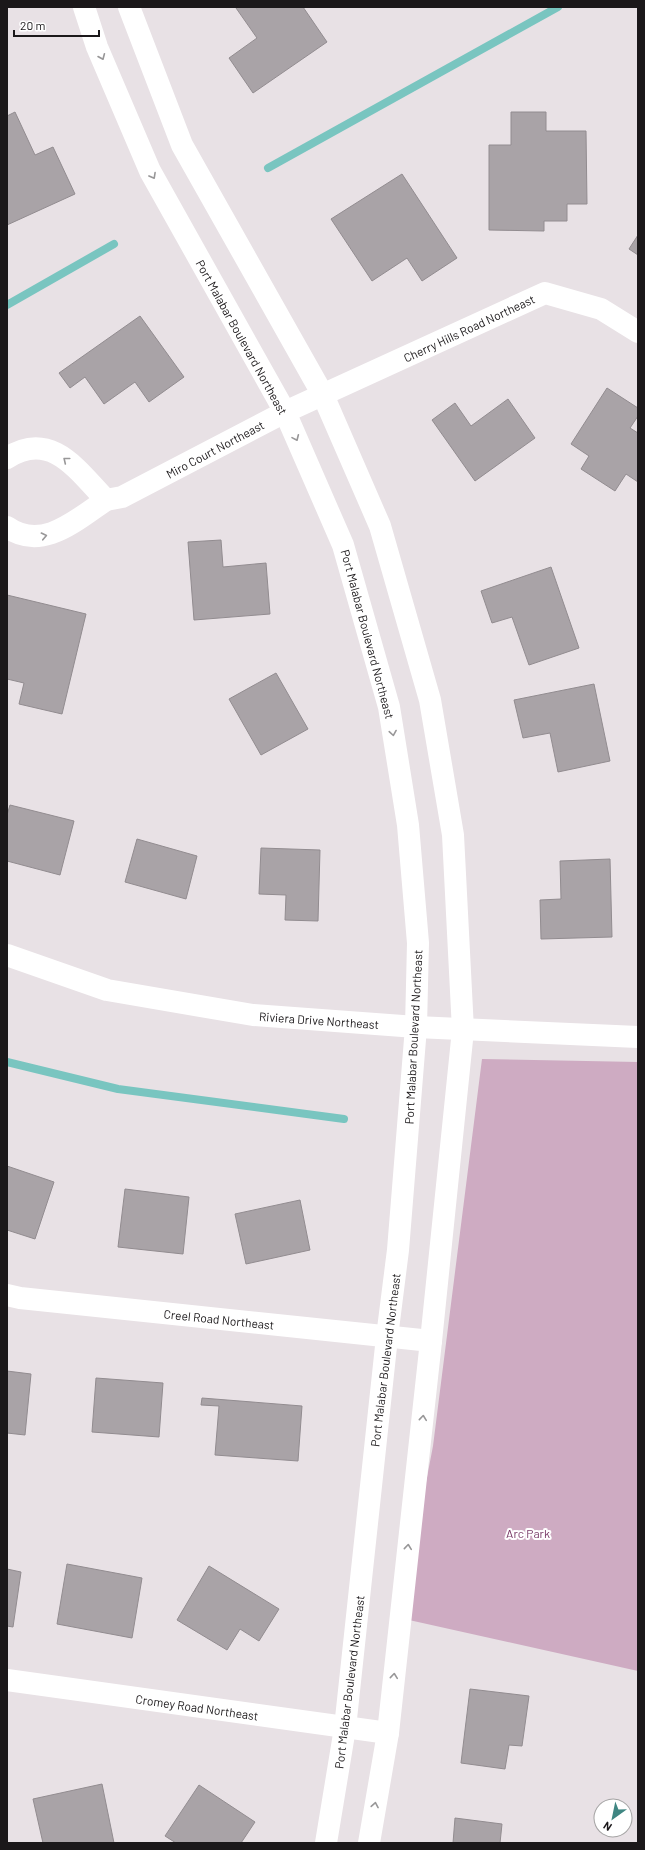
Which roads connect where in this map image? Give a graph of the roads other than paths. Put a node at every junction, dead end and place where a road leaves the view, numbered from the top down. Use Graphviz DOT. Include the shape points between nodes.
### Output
graph roads {
  1 [pos="84,7"];
  2 [pos="129,7"];
  3 [pos="638,332"];
  4 [pos="323,395"];
  5 [pos="285,412"];
  6 [pos="7,458"];
  7 [pos="106,500"];
  8 [pos="7,527"];
  9 [pos="7,954"];
  10 [pos="416,1027"];
  11 [pos="463,1030"];
  12 [pos="638,1037"];
  13 [pos="7,1295"];
  14 [pos="386,1337"];
  15 [pos="431,1341"];
  16 [pos="7,1680"];
  17 [pos="345,1728"];
  18 [pos="388,1733"];
  19 [pos="326,1843"];
  20 [pos="368,1843"];
  1 -- 5 [label="street, Port Malabar Boulevard Northeast, one-way" via="97,47 150,171"];
  2 -- 4 [label="street" via="182,145"];
  3 -- 4 [label="street, Cherry Hills Road Northeast" via="601,309 545,293"];
  4 -- 5 [label="street, Miro Court Northeast"];
  4 -- 11 [label="street" via="380,526 430,700 453,835"];
  5 -- 7 [label="street, Miro Court Northeast" via="122,497"];
  5 -- 10 [label="street, Port Malabar Boulevard Northeast, one-way" via="343,545 389,707 409,832 418,943"];
  7 -- 6 [label="street, one-way" via="57,453 45,448 31,448 17,451"];
  8 -- 7 [label="street, Miro Court Northeast, one-way" via="21,535 37,537 52,534"];
  9 -- 10 [label="street, Riviera Drive Northeast" via="107,990 253,1015"];
  10 -- 11 [label="street, Riviera Drive Northeast"];
  10 -- 14 [label="street, Port Malabar Boulevard Northeast" via="398,1250"];
  11 -- 12 [label="street, Riviera Drive Northeast"];
  11 -- 15 [label="street"];
  13 -- 14 [label="street, Creel Road Northeast"];
  14 -- 15 [label="street, Creel Road Northeast"];
  14 -- 17 [label="street, Port Malabar Boulevard Northeast"];
  18 -- 15 [label="street, one-way"];
  16 -- 17 [label="street, Cromey Road Northeast"];
  17 -- 18 [label="street, Cromey Road Northeast"];
  17 -- 19 [label="street, Port Malabar Boulevard Northeast"];
  20 -- 18 [label="street, one-way"];
}
